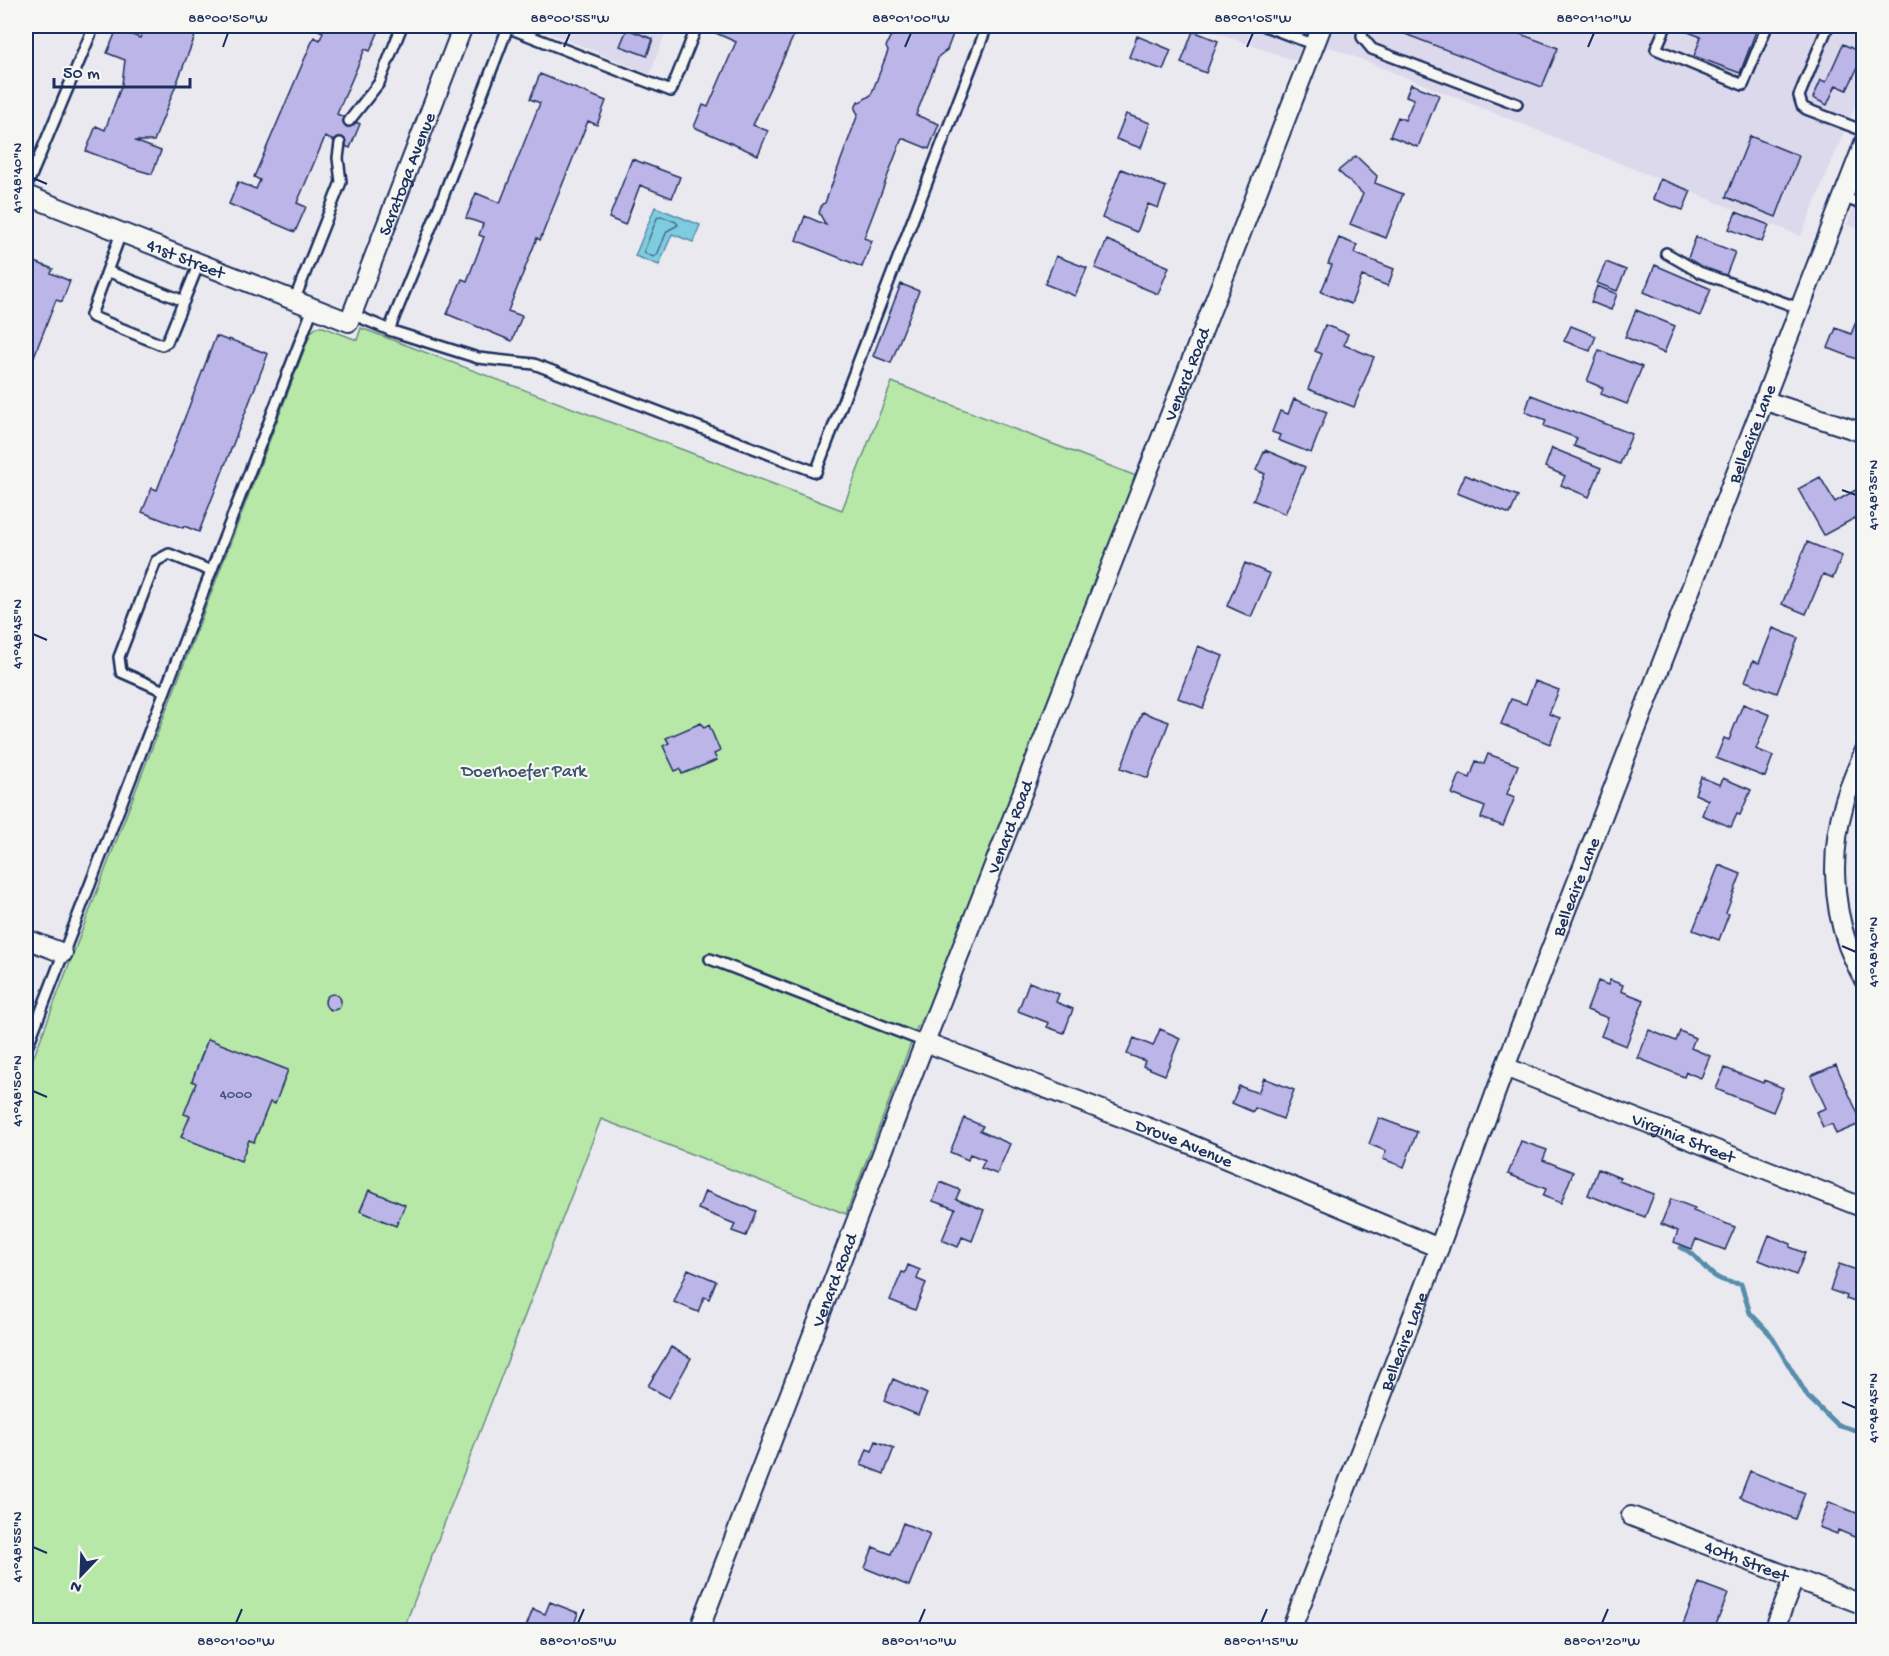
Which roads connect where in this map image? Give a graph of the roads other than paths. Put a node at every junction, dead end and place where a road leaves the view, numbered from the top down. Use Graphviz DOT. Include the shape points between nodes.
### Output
graph roads {
  1 [pos="94,26"];
  2 [pos="402,26"];
  3 [pos="440,26"];
  4 [pos="505,26"];
  5 [pos="697,26"];
  6 [pos="987,26"];
  7 [pos="1265,26"];
  8 [pos="1322,26"];
  9 [pos="1363,26"];
  10 [pos="1666,26"];
  11 [pos="1767,26"];
  12 [pos="1828,26"];
  13 [pos="462,29"];
  14 [pos="1315,45"];
  15 [pos="1517,104"];
  16 [pos="349,121"];
  17 [pos="1863,131"];
  18 [pos="340,143"];
  19 [pos="1863,143"];
  20 [pos="26,184"];
  21 [pos="26,195"];
  22 [pos="1842,197"];
  23 [pos="1863,205"];
  24 [pos="121,233"];
  25 [pos="1666,253"];
  26 [pos="199,263"];
  27 [pos="107,271"];
  28 [pos="184,301"];
  29 [pos="294,301"];
  30 [pos="313,308"];
  31 [pos="1799,308"];
  32 [pos="350,318"];
  33 [pos="389,330"];
  34 [pos="1763,400"];
  35 [pos="1863,433"];
  36 [pos="211,571"];
  37 [pos="164,691"];
  38 [pos="1863,752"];
  39 [pos="26,939"];
  40 [pos="63,953"];
  41 [pos="710,959"];
  42 [pos="1863,980"];
  43 [pos="925,1042"];
  44 [pos="26,1050"];
  45 [pos="1505,1066"];
  46 [pos="1863,1208"];
  47 [pos="1439,1248"];
  48 [pos="1631,1516"];
  49 [pos="1794,1579"];
  50 [pos="1863,1605"];
  51 [pos="699,1630"];
  52 [pos="1291,1630"];
  53 [pos="1774,1630"];
  1 -- 20 [label="lane"];
  2 -- 16 [label="lane" via="380,83"];
  3 -- 13 [label="lane"];
  4 -- 5 [label="lane" via="671,91"];
  4 -- 33 [label="lane"];
  6 -- 33 [label="lane" via="816,472 534,364 478,358"];
  7 -- 14 [label="lane"];
  8 -- 14 [label="street, Venard Road"];
  9 -- 15 [label="lane" via="1362,37 1372,49"];
  10 -- 11 [label="lane" via="1656,49 1743,85"];
  12 -- 17 [label="lane" via="1800,101 1806,110"];
  13 -- 32 [label="street, Saratoga Avenue"];
  14 -- 43 [label="street, Venard Road"];
  18 -- 29 [label="lane" via="341,182"];
  19 -- 22 [label="street, Belleaire Lane"];
  21 -- 24 [label="street, 41st Street"];
  22 -- 23 [label="lane"];
  22 -- 31 [label="street, Belleaire Lane"];
  24 -- 26 [label="street, 41st Street"];
  24 -- 27 [label="lane"];
  25 -- 31 [label="lane" via="1699,272"];
  26 -- 28 [label="lane"];
  26 -- 29 [label="street, 41st Street"];
  27 -- 28 [label="lane"];
  27 -- 28 [label="lane" via="93,317 162,345 167,342"];
  29 -- 30 [label="street, 41st Street"];
  30 -- 32 [label="street, 41st Street"];
  30 -- 36 [label="lane"];
  31 -- 34 [label="street, Belleaire Lane"];
  32 -- 33 [label="lane"];
  34 -- 35 [label="street"];
  34 -- 45 [label="street, Belleaire Lane"];
  36 -- 37 [label="lane"];
  36 -- 37 [label="lane" via="169,554 161,556 135,614 119,657 121,672"];
  37 -- 40 [label="lane"];
  38 -- 42 [label="street" via="1844,804 1835,862 1836,892 1848,944"];
  39 -- 40 [label="street"];
  40 -- 44 [label="lane"];
  41 -- 43 [label="lane"];
  43 -- 47 [label="street, Drove Avenue" via="1179,1139"];
  43 -- 51 [label="street, Venard Road"];
  45 -- 46 [label="street, Virginia Street"];
  45 -- 47 [label="street, Belleaire Lane"];
  47 -- 52 [label="street, Belleaire Lane"];
  48 -- 49 [label="street, 40th Street"];
  49 -- 50 [label="street, 40th Street"];
  49 -- 53 [label="street"];
}
